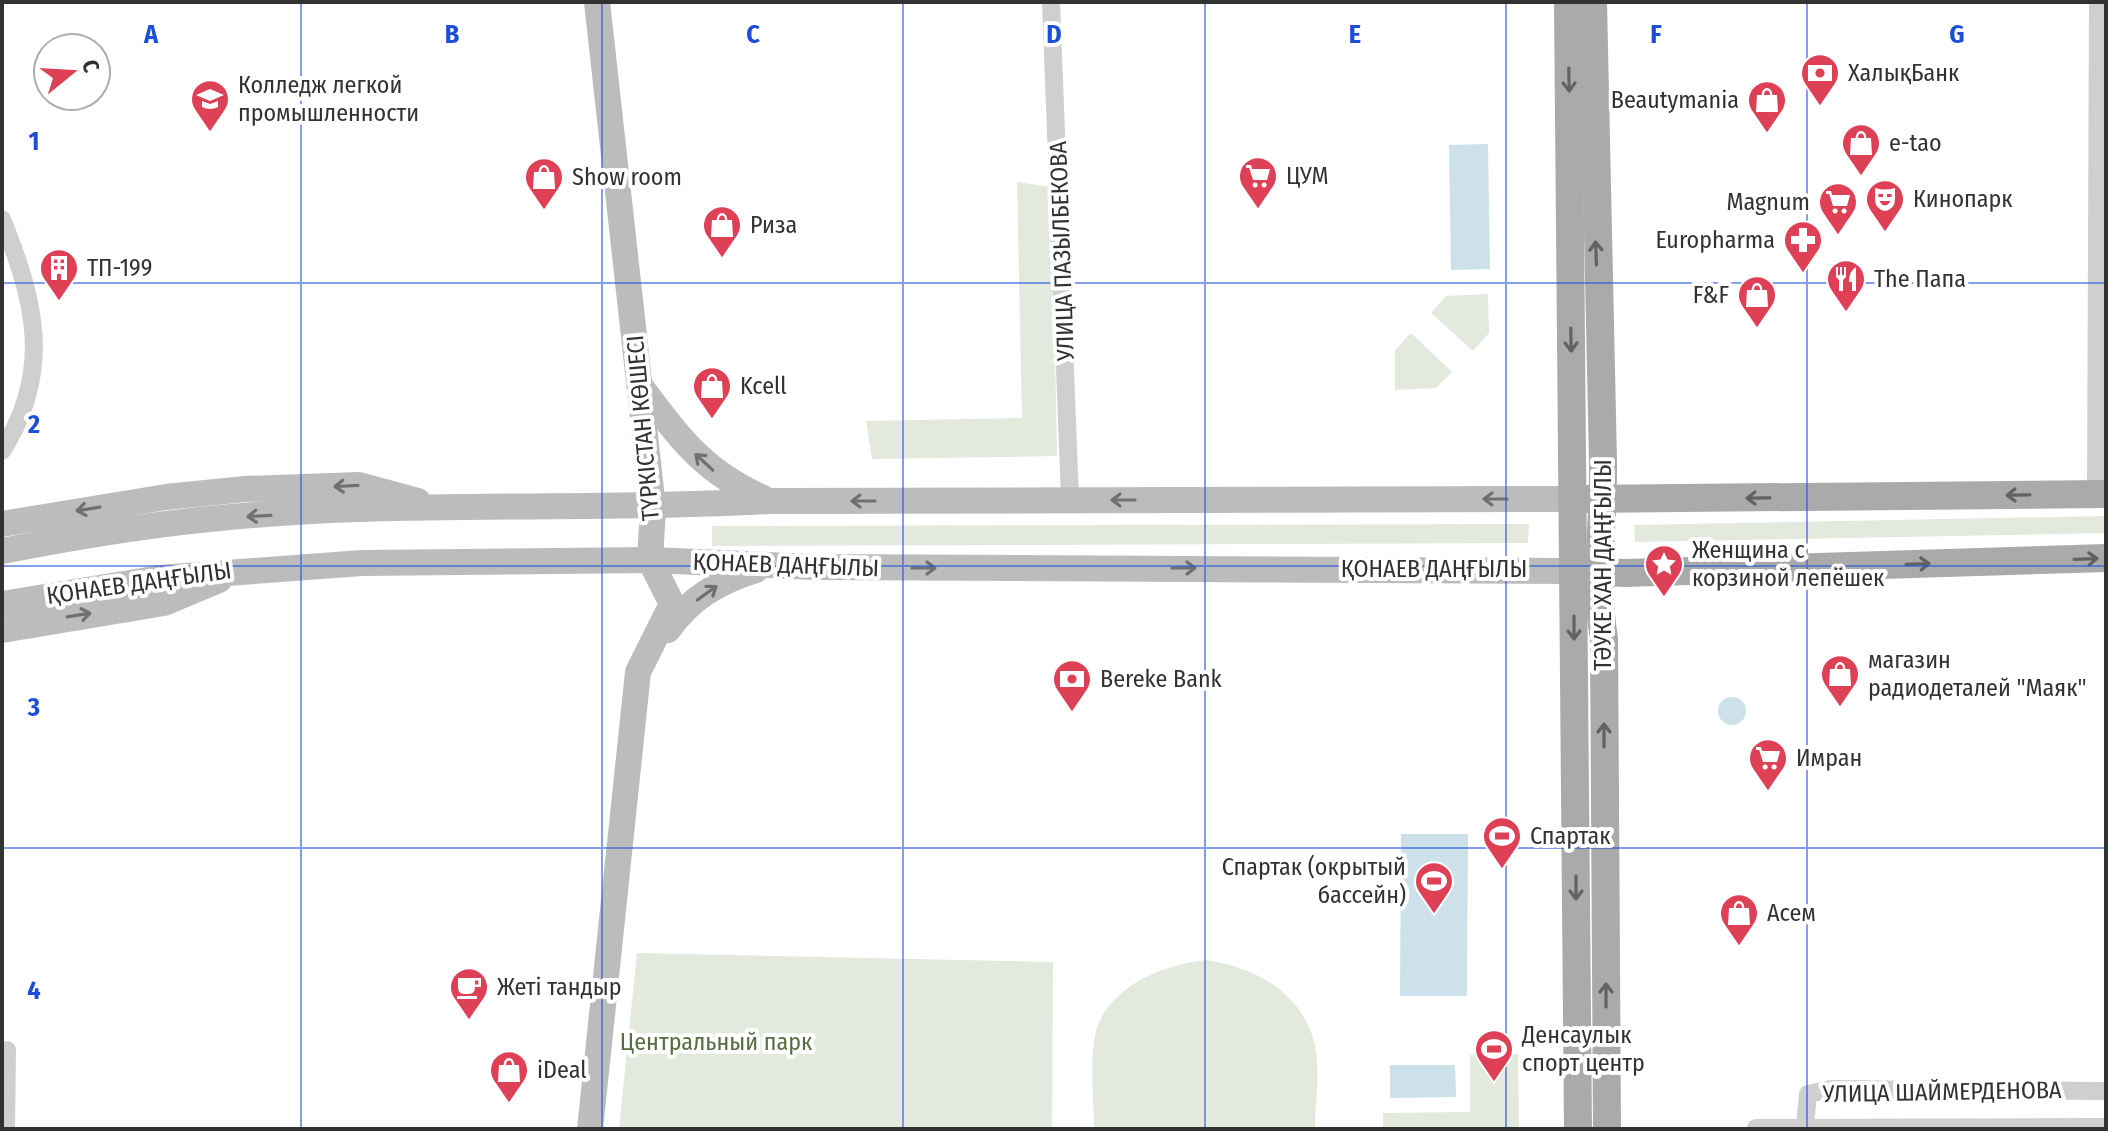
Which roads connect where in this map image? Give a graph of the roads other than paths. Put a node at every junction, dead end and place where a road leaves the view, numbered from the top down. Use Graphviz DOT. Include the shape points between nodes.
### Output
graph roads {
  1 [pos="597,2"];
  2 [pos="1051,2"];
  3 [pos="1568,2"];
  4 [pos="1593,2"];
  5 [pos="2098,2"];
  6 [pos="2,219"];
  7 [pos="641,387"];
  8 [pos="2,451"];
  9 [pos="2101,494"];
  10 [pos="166,497"];
  11 [pos="1070,499"];
  12 [pos="1573,499"];
  13 [pos="1602,499"];
  14 [pos="770,501"];
  15 [pos="653,508"];
  16 [pos="449,510"];
  17 [pos="201,520"];
  18 [pos="2,524"];
  19 [pos="2,551"];
  20 [pos="2106,558"];
  21 [pos="650,560"];
  22 [pos="767,566"];
  23 [pos="244,569"];
  24 [pos="1586,572"];
  25 [pos="1672,572"];
  26 [pos="2,604"];
  27 [pos="2,630"];
  28 [pos="1604,638"];
  29 [pos="638,672"];
  30 [pos="7,1050"];
  31 [pos="2106,1091"];
  32 [pos="1816,1126"];
  33 [pos="2085,1127"];
  34 [pos="2106,1127"];
  35 [pos="1756,1128"];
  36 [pos="6,1129"];
  37 [pos="590,1129"];
  38 [pos="1578,1129"];
  39 [pos="1607,1129"];
  1 -- 7 [label="main road, ТҮРКІСТАН КӨШЕСІ"];
  2 -- 11 [label="street, УЛИЦА ПАЗЫЛБЕКОВА"];
  3 -- 12 [label="main road, ТӘУКЕ ХАН ДАҢҒЫЛЫ, one-way"];
  13 -- 4 [label="main road, ТӘУКЕ ХАН ДАҢҒЫЛЫ, one-way"];
  5 -- 9 [label="street"];
  6 -- 8 [label="street" via="20,262 37,352 31,389"];
  14 -- 7 [label="main road, one-way" via="732,485 704,465"];
  7 -- 15 [label="main road, ТҮРКІСТАН КӨШЕСІ"];
  9 -- 13 [label="main road, one-way"];
  16 -- 10 [label="main road, one-way" via="359,485"];
  10 -- 17 [label="main road"];
  10 -- 18 [label="main road, one-way"];
  12 -- 11 [label="main road, one-way"];
  11 -- 14 [label="main road, one-way"];
  12 -- 13 [label="main road"];
  12 -- 24 [label="main road, ТӘУКЕ ХАН ДАҢҒЫЛЫ"];
  13 -- 24 [label="main road, ТӘУКЕ ХАН ДАҢҒЫЛЫ"];
  14 -- 15 [label="main road"];
  15 -- 16 [label="main road"];
  15 -- 21 [label="main road, ТҮРКІСТАН КӨШЕСІ"];
  16 -- 17 [label="main road, one-way"];
  17 -- 19 [label="main road"];
  25 -- 20 [label="main road, one-way"];
  21 -- 22 [label="main road, ҚОНАЕВ ДАҢҒЫЛЫ"];
  21 -- 23 [label="main road, ҚОНАЕВ ДАҢҒЫЛЫ"];
  21 -- 29 [label="main road, ТҮРКІСТАН КӨШЕСІ" via="672,604"];
  22 -- 24 [label="main road, ҚОНАЕВ ДАҢҒЫЛЫ, one-way"];
  29 -- 22 [label="main road, one-way" via="677,617 708,589"];
  23 -- 26 [label="main road, ҚОНАЕВ ДАҢҒЫЛЫ"];
  27 -- 23 [label="main road, one-way" via="164,603"];
  24 -- 25 [label="main road"];
  24 -- 28 [label="main road, ТӘУКЕ ХАН ДАҢҒЫЛЫ"];
  24 -- 38 [label="main road, ТӘУКЕ ХАН ДАҢҒЫЛЫ, one-way"];
  25 -- 28 [label="main road" via="1624,594 1610,610"];
  39 -- 28 [label="main road, ТӘУКЕ ХАН ДАҢҒЫЛЫ, one-way"];
  29 -- 37 [label="main road, ТҮРКІСТАН КӨШЕСІ"];
  30 -- 36 [label="street"];
  31 -- 32 [label="street, УЛИЦА ШАЙМЕРДЕНОВА" via="1831,1089 1808,1094"];
  32 -- 33 [label="street, УЛИЦА ШАЙМЕРДЕНОВА"];
  32 -- 35 [label="street, УЛИЦА ШАЙМЕРДЕНОВА"];
  33 -- 34 [label="street, УЛИЦА ШАЙМЕРДЕНОВА"];
}
